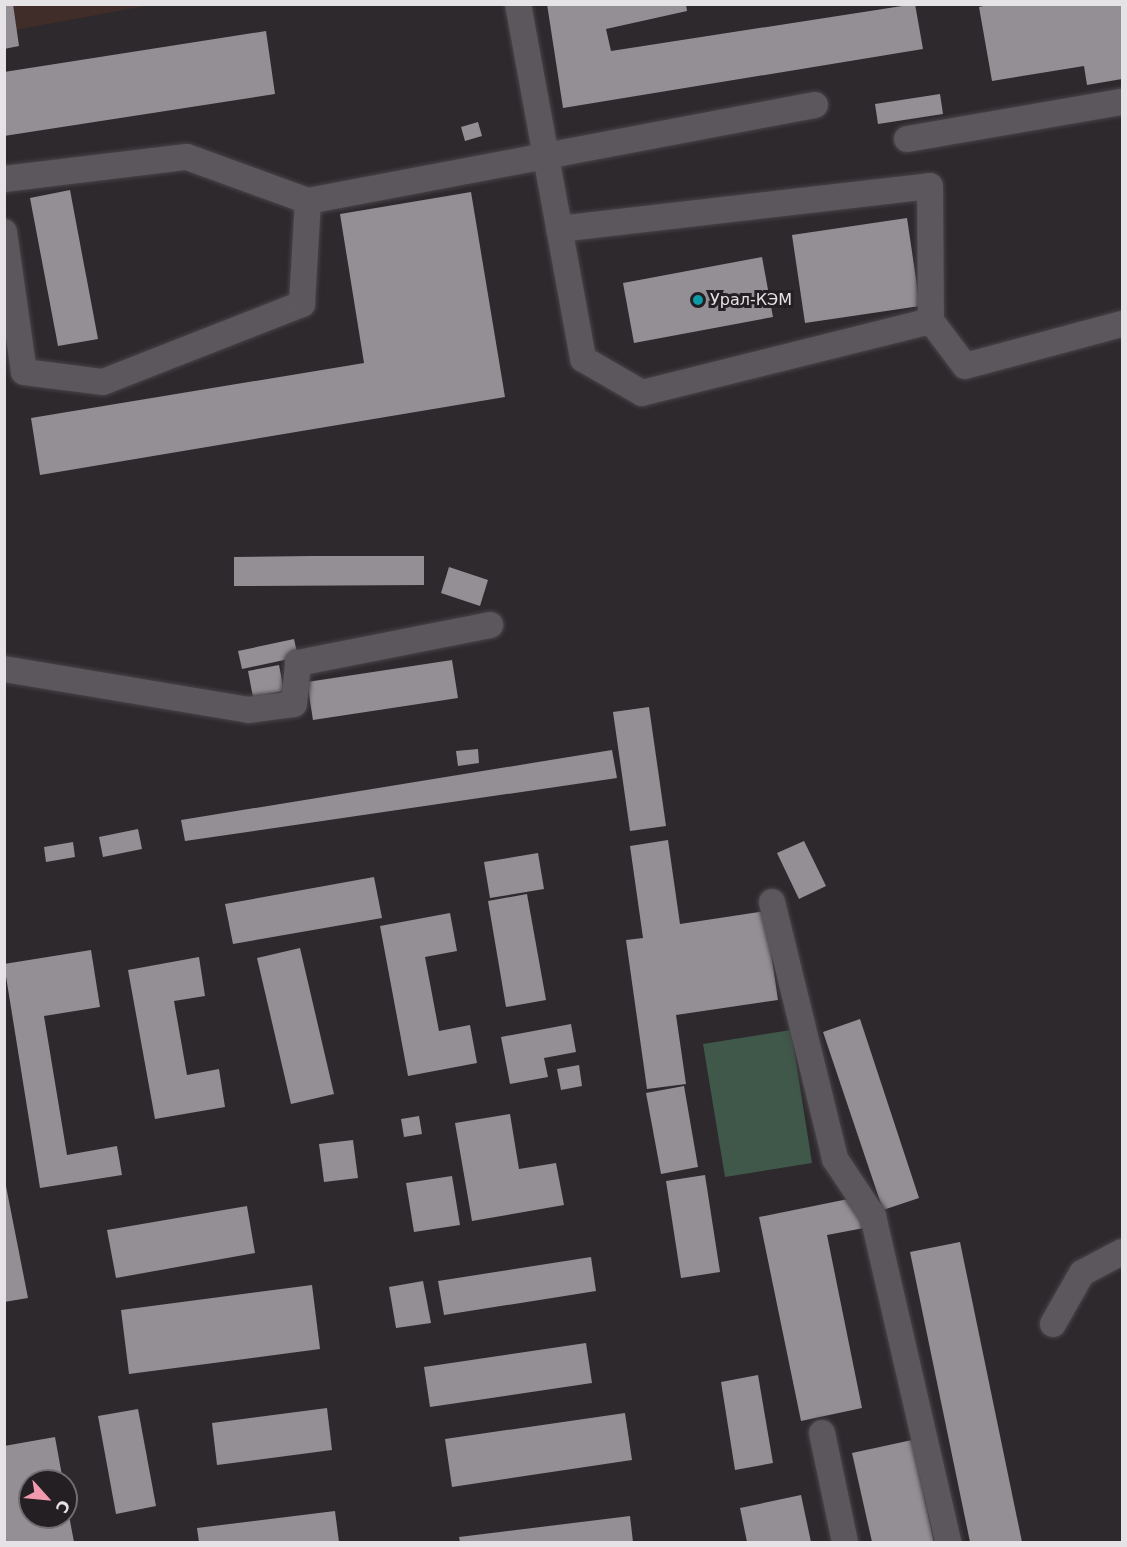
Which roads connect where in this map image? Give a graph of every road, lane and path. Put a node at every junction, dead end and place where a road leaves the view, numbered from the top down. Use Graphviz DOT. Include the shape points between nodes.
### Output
graph roads {
  1 [pos="518,4"];
  2 [pos="1122,102"];
  3 [pos="815,105"];
  4 [pos="908,139"];
  5 [pos="545,154"];
  6 [pos="4,179"];
  7 [pos="308,201"];
  8 [pos="559,229"];
  9 [pos="4,232"];
  10 [pos="931,321"];
  11 [pos="1122,324"];
  12 [pos="490,625"];
  13 [pos="4,669"];
  14 [pos="772,902"];
  15 [pos="1122,1252"];
  16 [pos="1053,1324"];
  17 [pos="822,1432"];
  18 [pos="845,1542"];
  19 [pos="948,1542"];
  1 -- 5 [label="lane"];
  2 -- 4 [label="lane"];
  3 -- 5 [label="lane"];
  5 -- 7 [label="lane"];
  5 -- 8 [label="lane"];
  6 -- 7 [label="lane" via="187,157"];
  7 -- 9 [label="lane" via="302,304 103,382 24,372"];
  8 -- 10 [label="lane" via="583,359 642,393"];
  8 -- 10 [label="lane" via="930,186"];
  10 -- 11 [label="lane" via="965,366"];
  12 -- 13 [label="lane" via="298,663 294,704 249,710"];
  14 -- 19 [label="lane" via="835,1159 873,1216"];
  15 -- 16 [label="lane" via="1082,1274"];
  17 -- 18 [label="lane"];
}
